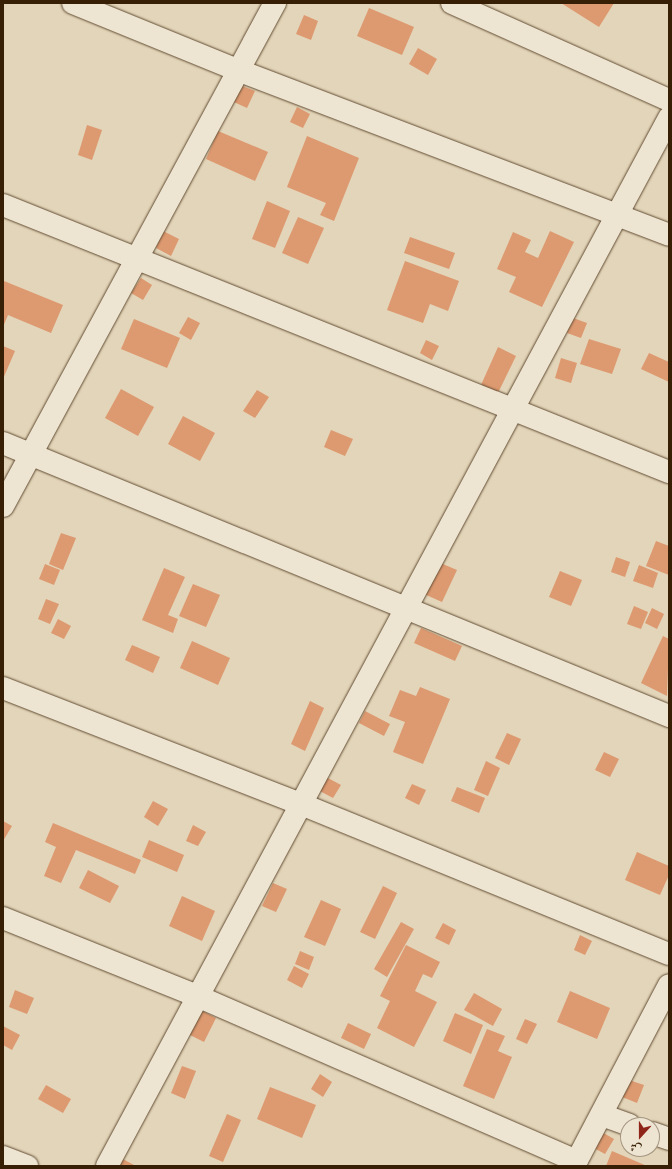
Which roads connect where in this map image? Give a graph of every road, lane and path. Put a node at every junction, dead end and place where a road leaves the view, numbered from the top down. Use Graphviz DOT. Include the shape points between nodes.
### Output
graph roads {
  1 [pos="73,3"];
  2 [pos="275,3"];
  3 [pos="452,3"];
  4 [pos="240,71"];
  5 [pos="669,100"];
  6 [pos="669,118"];
  7 [pos="3,205"];
  8 [pos="616,213"];
  9 [pos="669,235"];
  10 [pos="139,258"];
  11 [pos="514,409"];
  12 [pos="3,443"];
  13 [pos="31,454"];
  14 [pos="669,472"];
  15 [pos="3,506"];
  16 [pos="408,607"];
  17 [pos="3,688"];
  18 [pos="669,716"];
  19 [pos="301,804"];
  20 [pos="3,918"];
  21 [pos="669,954"];
  22 [pos="669,985"];
  23 [pos="196,996"];
  24 [pos="602,1115"];
  25 [pos="620,1122"];
  26 [pos="3,1157"];
  27 [pos="575,1164"];
  28 [pos="27,1166"];
  29 [pos="107,1166"];
  1 -- 4 [label="street"];
  2 -- 4 [label="street"];
  3 -- 5 [label="street"];
  4 -- 8 [label="street"];
  4 -- 10 [label="street"];
  6 -- 8 [label="street"];
  7 -- 10 [label="street"];
  8 -- 9 [label="street"];
  8 -- 11 [label="street"];
  10 -- 11 [label="street"];
  10 -- 13 [label="street"];
  11 -- 14 [label="street"];
  11 -- 16 [label="street"];
  12 -- 13 [label="street"];
  13 -- 15 [label="street"];
  13 -- 16 [label="street"];
  16 -- 18 [label="street"];
  16 -- 19 [label="street"];
  17 -- 19 [label="street"];
  19 -- 21 [label="street"];
  19 -- 23 [label="street"];
  20 -- 23 [label="street"];
  22 -- 24 [label="street"];
  23 -- 27 [label="street"];
  23 -- 29 [label="street"];
  24 -- 25 [label="street"];
  24 -- 27 [label="street"];
  26 -- 28 [label="street"];
}
